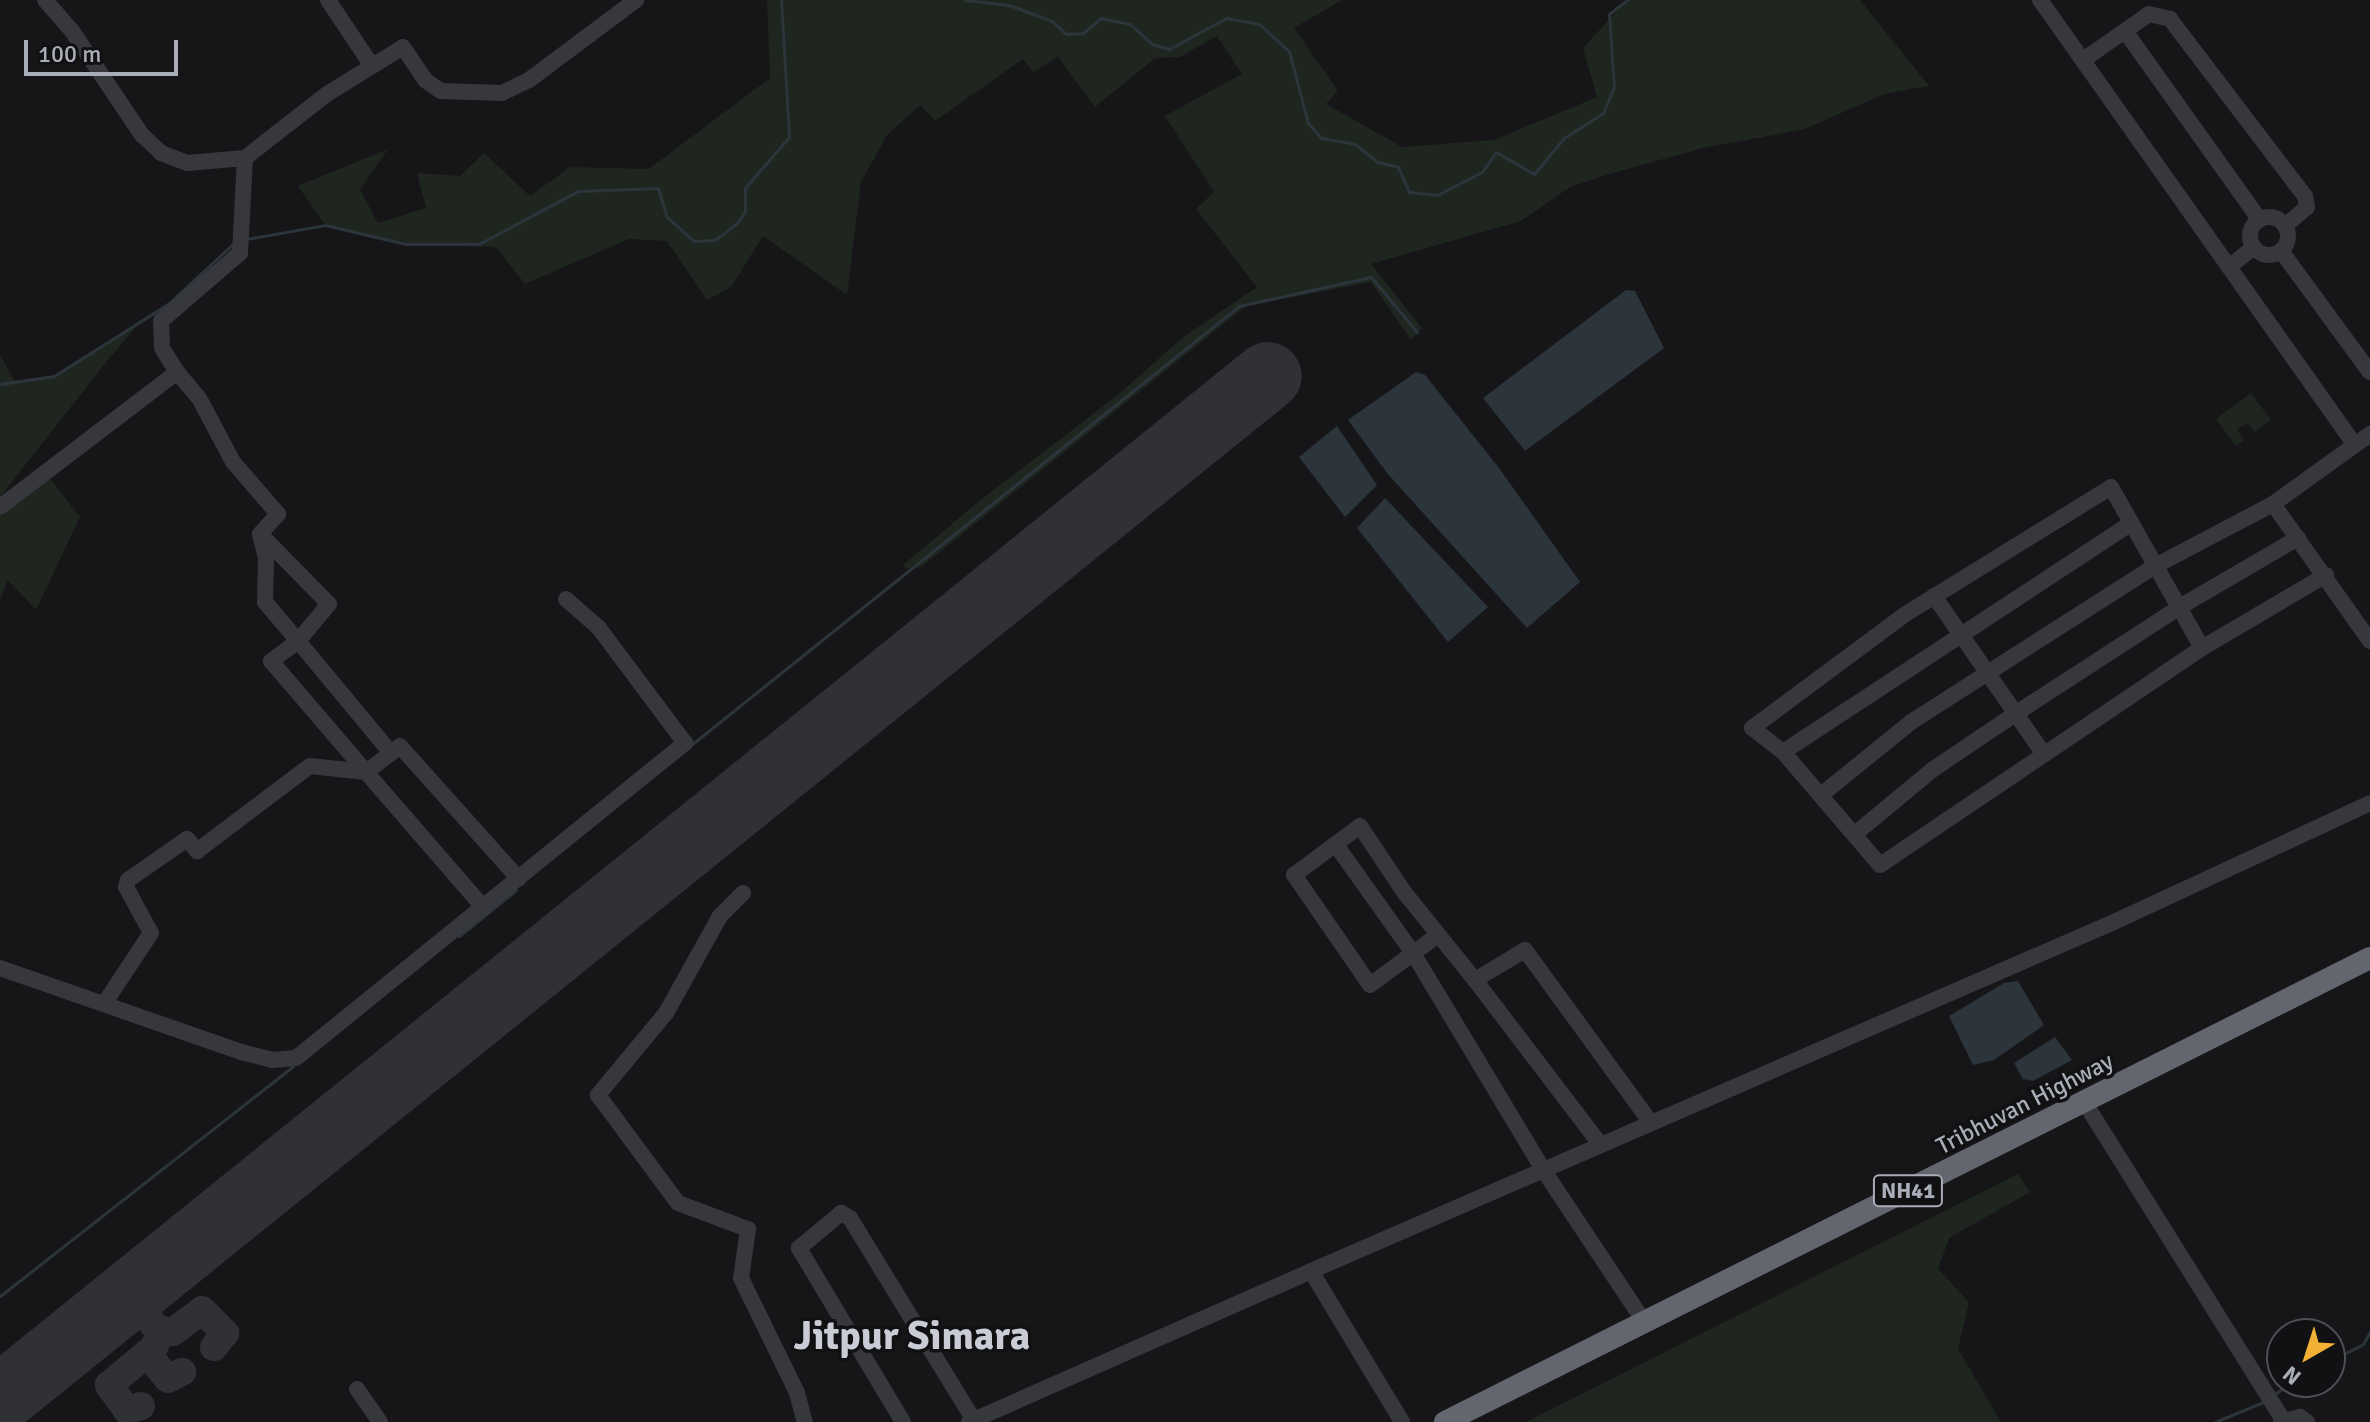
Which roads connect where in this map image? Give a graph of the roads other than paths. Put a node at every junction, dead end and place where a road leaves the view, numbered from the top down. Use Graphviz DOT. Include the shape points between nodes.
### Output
graph roads {
  1 [pos="45,0"];
  2 [pos="328,0"];
  3 [pos="636,0"];
  4 [pos="2040,0"];
  5 [pos="2125,31"];
  6 [pos="2083,60"];
  7 [pos="372,66"];
  8 [pos="245,158"];
  9 [pos="2260,220"];
  10 [pos="2285,226"];
  11 [pos="2254,247"];
  12 [pos="2281,251"];
  13 [pos="2229,267"];
  14 [pos="177,372"];
  15 [pos="2370,372"];
  16 [pos="2370,434"];
  17 [pos="2355,445"];
  18 [pos="2273,504"];
  19 [pos="0,507"];
  20 [pos="2131,523"];
  21 [pos="260,534"];
  22 [pos="2298,538"];
  23 [pos="2155,566"];
  24 [pos="2326,575"];
  25 [pos="1934,596"];
  26 [pos="566,599"];
  27 [pos="2178,608"];
  28 [pos="1959,632"];
  29 [pos="298,641"];
  30 [pos="2370,641"];
  31 [pos="2202,648"];
  32 [pos="1987,674"];
  33 [pos="2015,714"];
  34 [pos="1783,752"];
  35 [pos="391,753"];
  36 [pos="2043,753"];
  37 [pos="366,772"];
  38 [pos="1821,795"];
  39 [pos="2370,803"];
  40 [pos="1855,834"];
  41 [pos="1336,845"];
  42 [pos="519,879"];
  43 [pos="743,893"];
  44 [pos="484,908"];
  45 [pos="1438,935"];
  46 [pos="1413,953"];
  47 [pos="2370,958"];
  48 [pos="0,968"];
  49 [pos="1475,980"];
  50 [pos="104,1004"];
  51 [pos="2085,1103"];
  52 [pos="1649,1120"];
  53 [pos="1600,1144"];
  54 [pos="1544,1171"];
  55 [pos="1311,1271"];
  56 [pos="1645,1323"];
  57 [pos="357,1389"];
  58 [pos="972,1421"];
  59 [pos="2282,1421"];
  60 [pos="380,1422"];
  61 [pos="805,1422"];
  62 [pos="903,1422"];
  63 [pos="1402,1422"];
  64 [pos="1445,1422"];
  65 [pos="2307,1422"];
  1 -- 8 [label="street" via="72,31 113,98 161,153 187,163"];
  2 -- 7 [label="street"];
  3 -- 7 [label="street" via="529,80 502,93 441,91 425,80 403,47"];
  4 -- 6 [label="street"];
  5 -- 6 [label="street"];
  5 -- 9 [label="street"];
  5 -- 10 [label="street" via="2155,12 2170,19 2305,196 2307,207"];
  6 -- 13 [label="street"];
  7 -- 8 [label="street"];
  8 -- 14 [label="street" via="240,253 161,321 162,348"];
  9 -- 10 [label="street" via="2274,218"];
  9 -- 11 [label="street" via="2252,229"];
  10 -- 12 [label="street" via="2288,240"];
  11 -- 12 [label="street" via="2270,255"];
  11 -- 13 [label="street"];
  12 -- 15 [label="street"];
  13 -- 17 [label="street"];
  14 -- 19 [label="street"];
  14 -- 21 [label="street" via="199,398 233,462 278,514"];
  16 -- 17 [label="street"];
  17 -- 18 [label="street"];
  18 -- 22 [label="street"];
  18 -- 23 [label="street"];
  20 -- 23 [label="street"];
  20 -- 25 [label="street" via="2111,487"];
  20 -- 28 [label="street"];
  21 -- 29 [label="street" via="266,558 265,602"];
  21 -- 29 [label="street" via="329,604"];
  22 -- 24 [label="street"];
  22 -- 27 [label="street"];
  23 -- 27 [label="street"];
  23 -- 32 [label="street"];
  24 -- 30 [label="street"];
  24 -- 31 [label="street"];
  25 -- 28 [label="street"];
  25 -- 34 [label="street" via="1756,722 1752,728"];
  26 -- 42 [label="street" via="599,628 685,743"];
  27 -- 31 [label="street"];
  27 -- 33 [label="street"];
  28 -- 32 [label="street"];
  28 -- 34 [label="street"];
  29 -- 35 [label="street"];
  29 -- 37 [label="street" via="271,661"];
  31 -- 36 [label="street"];
  32 -- 33 [label="street"];
  32 -- 38 [label="street" via="1911,722"];
  33 -- 36 [label="street"];
  33 -- 40 [label="street" via="1932,770"];
  34 -- 38 [label="street"];
  35 -- 37 [label="street"];
  35 -- 42 [label="street" via="400,746"];
  36 -- 40 [label="street" via="1880,865"];
  37 -- 44 [label="street"];
  37 -- 50 [label="street" via="310,766 197,851 187,839 128,880 126,887 151,933"];
  38 -- 40 [label="street"];
  39 -- 52 [label="street" via="2114,922"];
  41 -- 45 [label="street" via="1360,826"];
  41 -- 46 [label="street"];
  41 -- 46 [label="street" via="1294,875 1370,985"];
  42 -- 44 [label="street"];
  43 -- 61 [label="street" via="720,916 666,1013 598,1095 678,1203 748,1229 741,1278 797,1393"];
  44 -- 50 [label="street" via="285,1061 241,1052"];
  45 -- 46 [label="street"];
  45 -- 49 [label="street"];
  46 -- 54 [label="street"];
  47 -- 51 [label="highway, Tribhuvan Highway / NH41"];
  48 -- 50 [label="street"];
  49 -- 52 [label="street" via="1525,950"];
  49 -- 53 [label="street"];
  51 -- 56 [label="highway, Tribhuvan Highway / NH41"];
  51 -- 59 [label="street"];
  52 -- 53 [label="street"];
  53 -- 54 [label="street"];
  54 -- 55 [label="street"];
  54 -- 56 [label="street"];
  55 -- 58 [label="street"];
  55 -- 63 [label="street"];
  56 -- 64 [label="highway, Tribhuvan Highway / NH41"];
  57 -- 60 [label="street"];
  58 -- 62 [label="street" via="850,1218 841,1213 799,1248"];
  59 -- 65 [label="street" via="2300,1417"];
}
